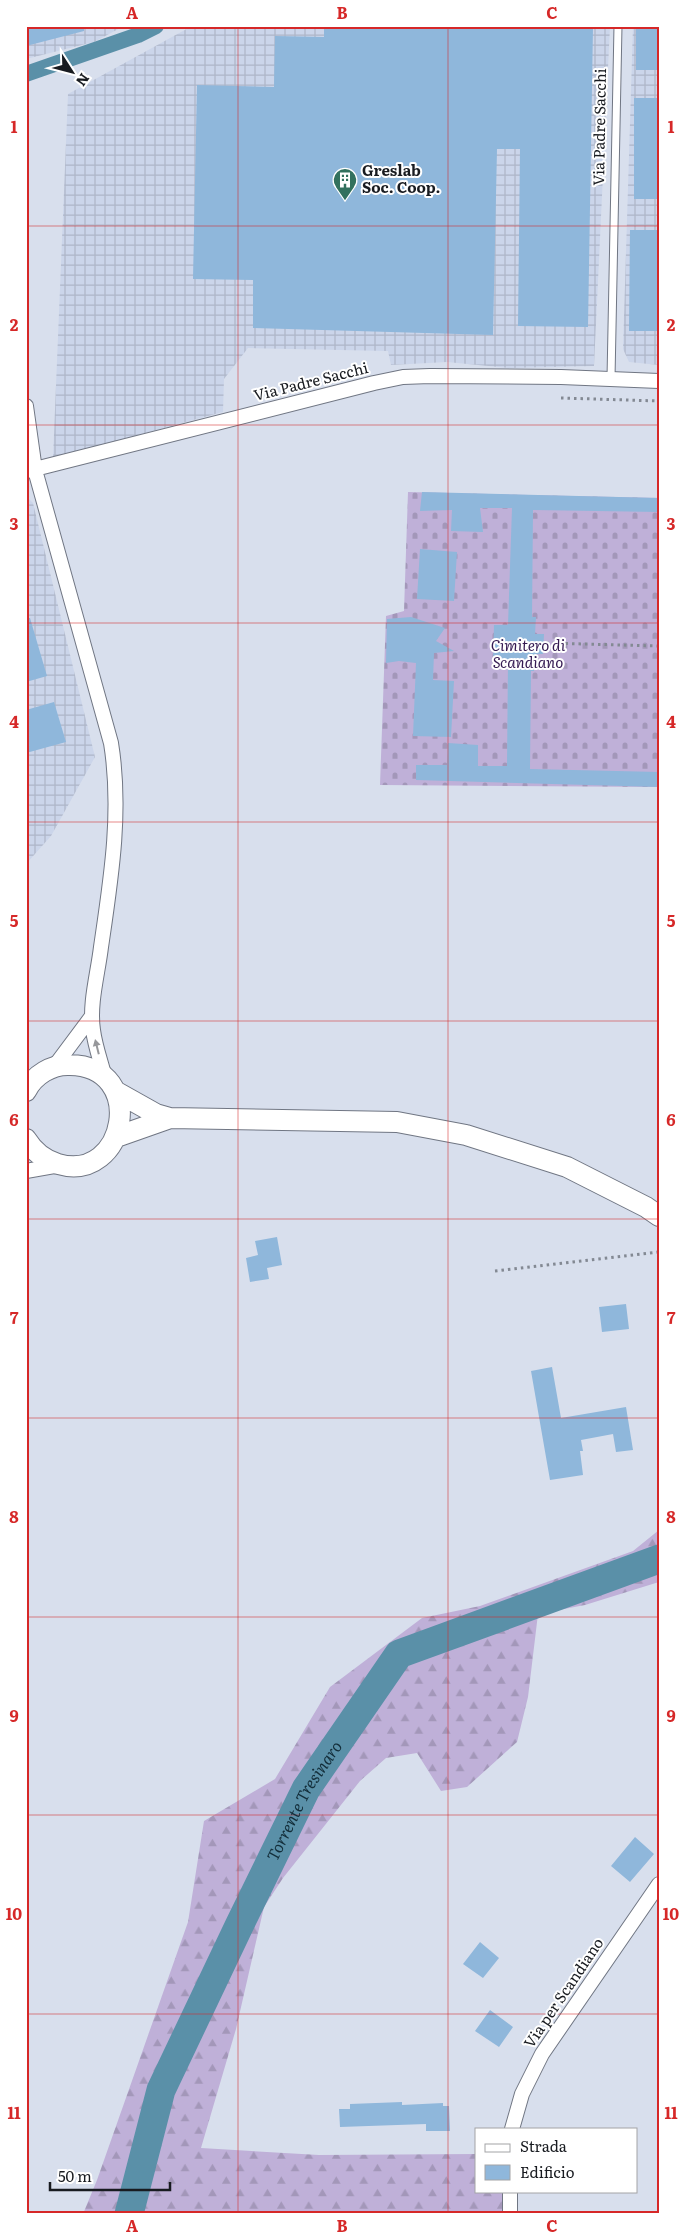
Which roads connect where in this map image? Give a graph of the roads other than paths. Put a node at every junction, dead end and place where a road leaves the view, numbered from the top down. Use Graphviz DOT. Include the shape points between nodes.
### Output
graph roads {
  1 [pos="618,26"];
  2 [pos="611,378"];
  3 [pos="659,381"];
  4 [pos="26,406"];
  5 [pos="31,471"];
  6 [pos="92,1016"];
  7 [pos="41,1073"];
  8 [pos="110,1084"];
  9 [pos="26,1091"];
  10 [pos="170,1118"];
  11 [pos="116,1137"];
  12 [pos="26,1139"];
  13 [pos="62,1165"];
  14 [pos="26,1171"];
  15 [pos="659,1216"];
  16 [pos="659,1884"];
  17 [pos="512,2128"];
  18 [pos="510,2192"];
  19 [pos="510,2214"];
  1 -- 2 [label="lane, Via Padre Sacchi"];
  2 -- 3 [label="street, Via Padre Sacchi"];
  2 -- 5 [label="street, Via Padre Sacchi" via="403,378"];
  4 -- 5 [label="street"];
  5 -- 6 [label="street" via="110,743 116,776 115,829"];
  6 -- 7 [label="street"];
  8 -- 6 [label="street, one-way" via="96,1047"];
  7 -- 8 [label="main road" via="68,1064 81,1065 94,1070"];
  7 -- 9 [label="main road"];
  8 -- 10 [label="main road" via="156,1114"];
  8 -- 11 [label="main road" via="119,1100 121,1118"];
  10 -- 11 [label="main road"];
  10 -- 15 [label="main road" via="397,1122 466,1135 567,1167"];
  11 -- 13 [label="main road" via="99,1157 75,1165"];
  12 -- 13 [label="main road" via="39,1155"];
  13 -- 14 [label="street"];
  16 -- 17 [label="street, Via per Scandiano" via="542,2054 522,2094"];
  18 -- 19 [label="street"];
}
